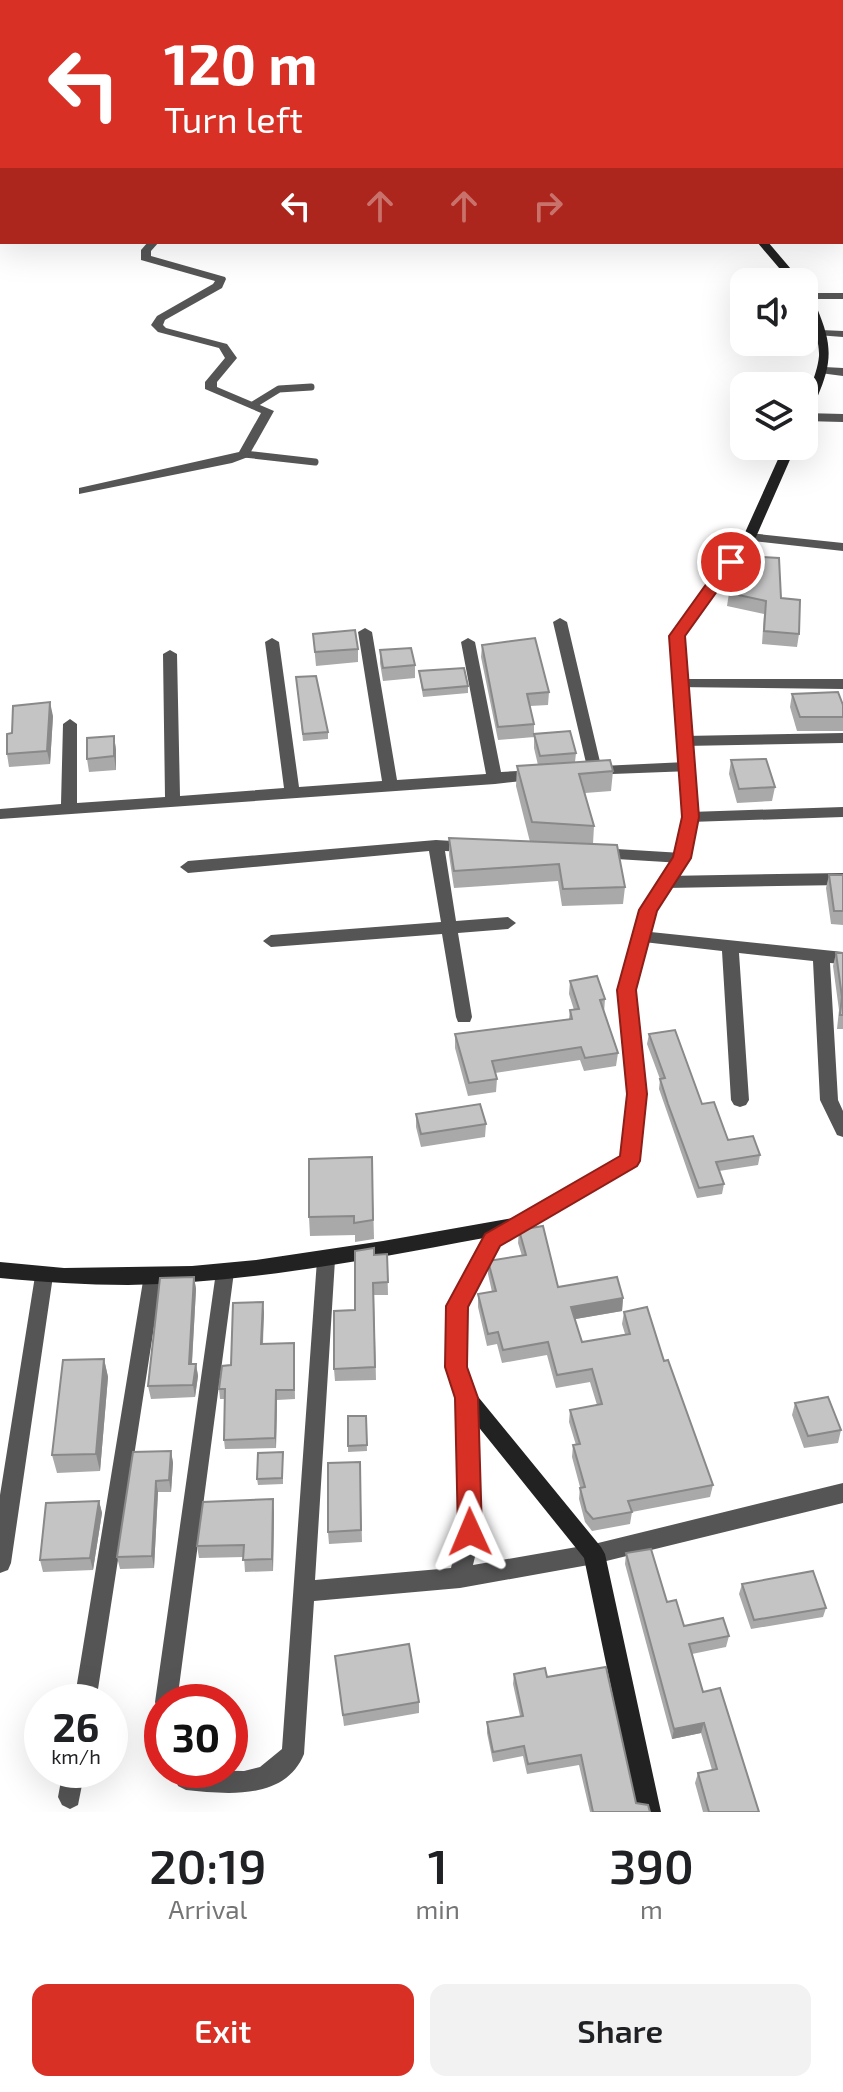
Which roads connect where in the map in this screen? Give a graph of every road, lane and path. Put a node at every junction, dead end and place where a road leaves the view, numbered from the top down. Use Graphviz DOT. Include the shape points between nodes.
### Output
graph roads {
  1 [pos="152,244"];
  2 [pos="764,244"];
  3 [pos="785,268"];
  4 [pos="818,294"];
  5 [pos="843,296"];
  6 [pos="818,326"];
  7 [pos="821,333"];
  8 [pos="843,334"];
  9 [pos="824,371"];
  10 [pos="843,372"];
  11 [pos="818,384"];
  12 [pos="311,387"];
  13 [pos="253,405"];
  14 [pos="818,417"];
  15 [pos="843,418"];
  16 [pos="244,454"];
  17 [pos="784,460"];
  18 [pos="315,462"];
  19 [pos="83,491"];
  20 [pos="749,537"];
  21 [pos="843,547"];
  22 [pos="560,622"];
  23 [pos="365,632"];
  24 [pos="272,642"];
  25 [pos="468,642"];
  26 [pos="170,654"];
  27 [pos="679,684"];
  28 [pos="843,684"];
  29 [pos="70,724"];
  30 [pos="843,738"];
  31 [pos="684,741"];
  32 [pos="686,767"];
  33 [pos="552,774"];
  34 [pos="495,779"];
  35 [pos="390,784"];
  36 [pos="292,794"];
  37 [pos="173,802"];
  38 [pos="69,810"];
  39 [pos="843,812"];
  40 [pos="0,814"];
  41 [pos="690,817"];
  42 [pos="436,845"];
  43 [pos="482,847"];
  44 [pos="590,853"];
  45 [pos="682,858"];
  46 [pos="188,867"];
  47 [pos="843,879"];
  48 [pos="666,882"];
  49 [pos="508,923"];
  50 [pos="449,927"];
  51 [pos="641,937"];
  52 [pos="271,941"];
  53 [pos="730,947"];
  54 [pos="821,957"];
  55 [pos="843,958"];
  56 [pos="464,1017"];
  57 [pos="740,1100"];
  58 [pos="843,1130"];
  59 [pos="520,1224"];
  60 [pos="326,1260"];
  61 [pos="0,1270"];
  62 [pos="225,1272"];
  63 [pos="153,1275"];
  64 [pos="44,1276"];
  65 [pos="467,1398"];
  66 [pos="843,1493"];
  67 [pos="594,1554"];
  68 [pos="0,1563"];
  69 [pos="460,1578"];
  70 [pos="306,1591"];
  71 [pos="88,1684"];
  72 [pos="168,1684"];
  73 [pos="248,1782"];
  74 [pos="71,1788"];
  75 [pos="70,1797"];
  76 [pos="649,1812"];
  1 -- 13 [label="street" via="145,258 221,279 157,325 223,346 231,358 211,389"];
  2 -- 3 [label="street"];
  4 -- 5 [label="street"];
  6 -- 7 [label="street"];
  7 -- 8 [label="street"];
  7 -- 9 [label="street" via="827,345"];
  9 -- 10 [label="street"];
  9 -- 11 [label="street"];
  12 -- 13 [label="lane" via="279,389"];
  13 -- 16 [label="street" via="268,411"];
  14 -- 15 [label="street"];
  16 -- 18 [label="lane"];
  16 -- 19 [label="street"];
  17 -- 20 [label="street"];
  20 -- 21 [label="street"];
  20 -- 27 [label="street" via="677,636"];
  22 -- 32 [label="street" via="588,771"];
  23 -- 35 [label="street"];
  24 -- 36 [label="street"];
  25 -- 34 [label="street"];
  26 -- 37 [label="street"];
  27 -- 28 [label="street"];
  27 -- 31 [label="street"];
  29 -- 38 [label="street"];
  30 -- 31 [label="street"];
  31 -- 32 [label="street"];
  32 -- 41 [label="street"];
  33 -- 34 [label="street"];
  34 -- 35 [label="street"];
  35 -- 36 [label="street"];
  36 -- 37 [label="street"];
  37 -- 38 [label="street"];
  38 -- 40 [label="street"];
  39 -- 41 [label="street"];
  41 -- 45 [label="street"];
  42 -- 43 [label="street"];
  42 -- 46 [label="street"];
  42 -- 50 [label="street"];
  44 -- 45 [label="street"];
  45 -- 48 [label="street"];
  47 -- 48 [label="street"];
  48 -- 51 [label="street" via="648,910"];
  49 -- 50 [label="street"];
  50 -- 52 [label="street"];
  50 -- 56 [label="street"];
  51 -- 53 [label="street"];
  51 -- 59 [label="street" via="627,990 637,1094 630,1161"];
  53 -- 54 [label="street"];
  53 -- 57 [label="street"];
  54 -- 55 [label="street"];
  54 -- 58 [label="street" via="829,1100"];
  59 -- 60 [label="street"];
  59 -- 65 [label="street" via="492,1240 457,1306 456,1367"];
  60 -- 62 [label="street"];
  60 -- 70 [label="street"];
  61 -- 64 [label="street"];
  62 -- 63 [label="street"];
  62 -- 72 [label="street"];
  63 -- 64 [label="street"];
  63 -- 71 [label="street"];
  64 -- 68 [label="street"];
  65 -- 67 [label="street"];
  65 -- 69 [label="street" via="470,1532"];
  66 -- 67 [label="street"];
  67 -- 69 [label="street"];
  67 -- 76 [label="street"];
  69 -- 70 [label="street"];
  70 -- 73 [label="street" via="293,1754 272,1776"];
  74 -- 75 [label="street"];
}
